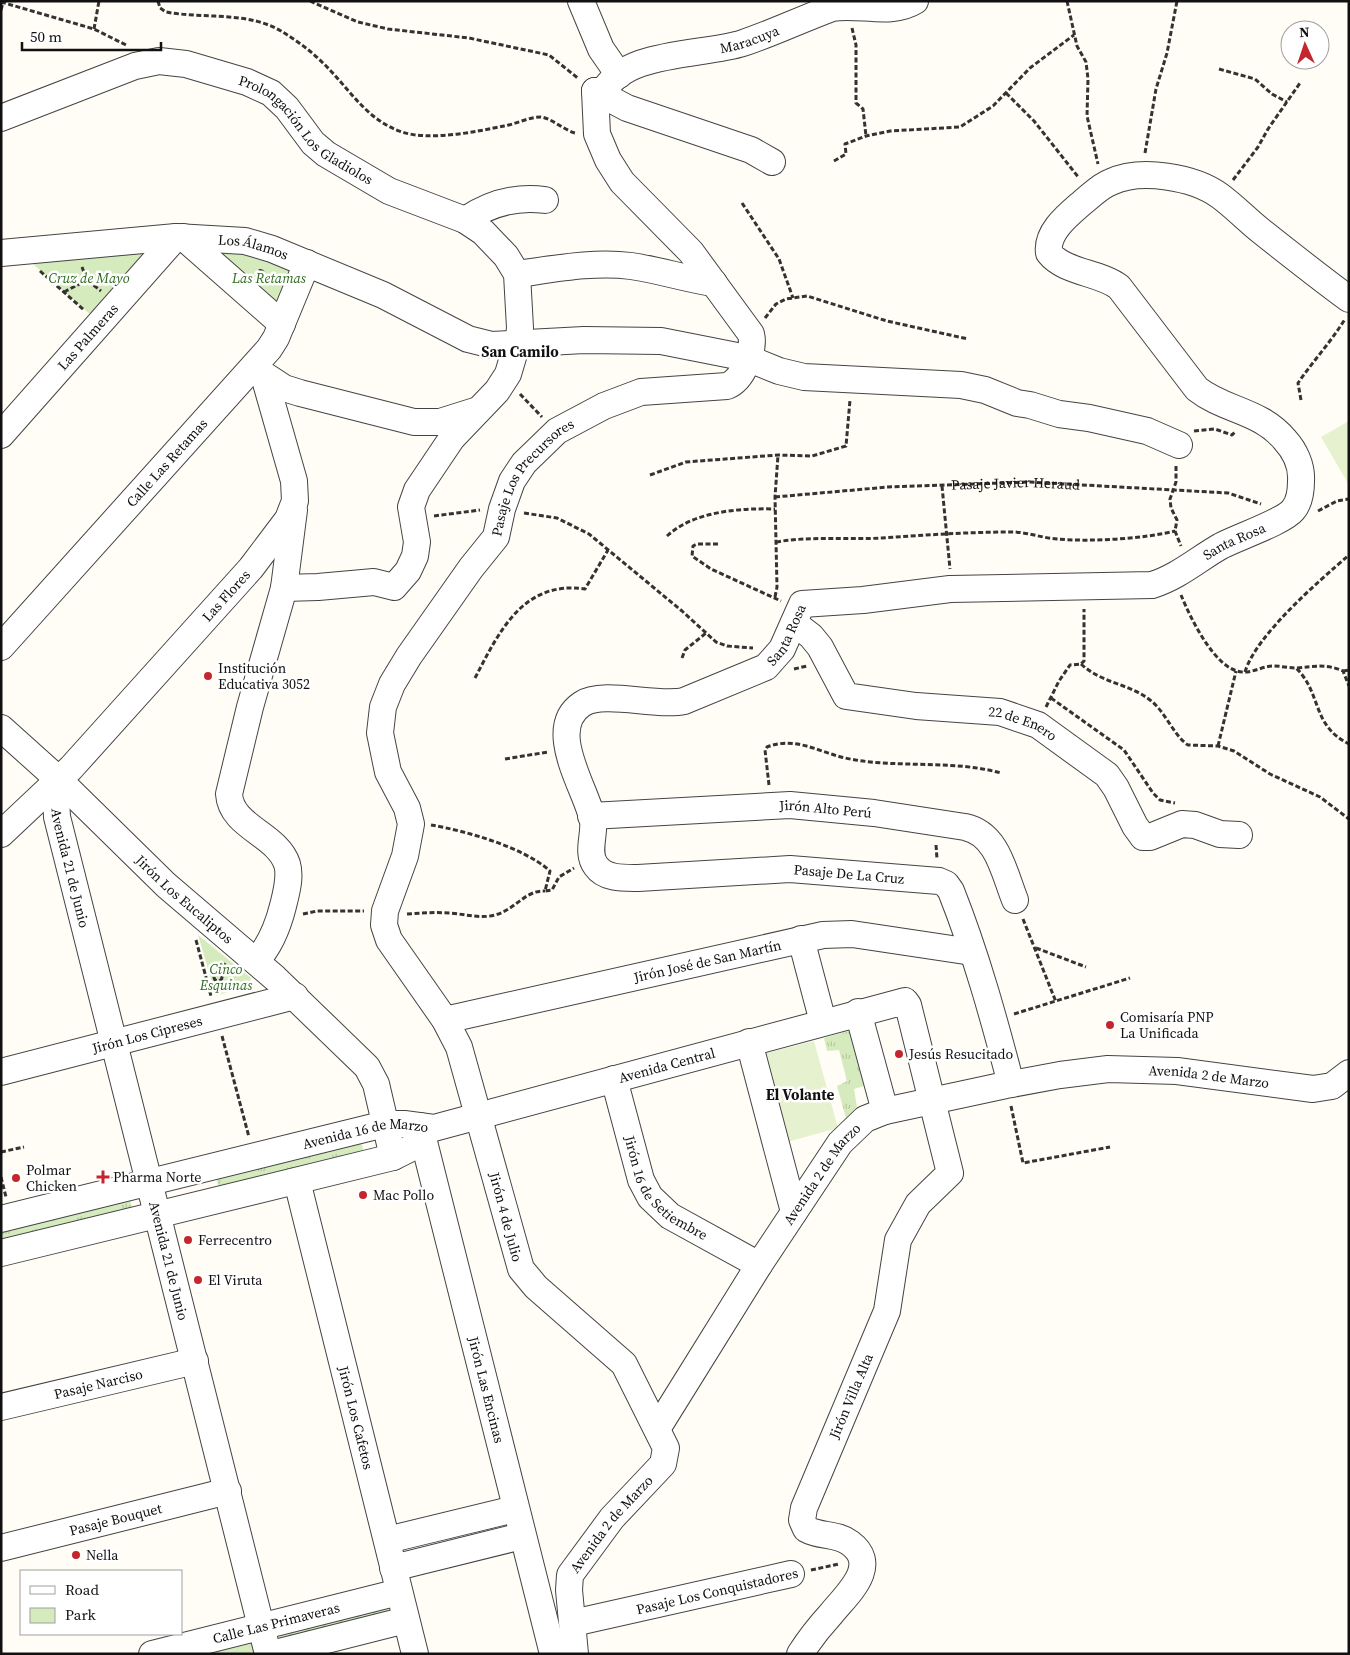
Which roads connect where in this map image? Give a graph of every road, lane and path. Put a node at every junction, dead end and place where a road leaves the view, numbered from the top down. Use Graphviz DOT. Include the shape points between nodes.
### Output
graph roads {
  1 [pos="99,1"];
  2 [pos="310,1"];
  3 [pos="581,1"];
  4 [pos="915,1"];
  5 [pos="1067,1"];
  6 [pos="157,2"];
  7 [pos="1175,2"];
  8 [pos="2,3"];
  9 [pos="852,6"];
  10 [pos="1,10"];
  11 [pos="94,29"];
  12 [pos="1074,35"];
  13 [pos="158,62"];
  14 [pos="1219,69"];
  15 [pos="619,75"];
  16 [pos="1300,82"];
  17 [pos="595,91"];
  18 [pos="1006,93"];
  19 [pos="1287,102"];
  20 [pos="1,118"];
  21 [pos="866,136"];
  22 [pos="601,149"];
  23 [pos="834,161"];
  24 [pos="772,162"];
  25 [pos="1140,176"];
  26 [pos="1097,191"];
  27 [pos="1220,196"];
  28 [pos="546,200"];
  29 [pos="742,203"];
  30 [pos="465,220"];
  31 [pos="179,237"];
  32 [pos="1,253"];
  33 [pos="307,263"];
  34 [pos="81,264"];
  35 [pos="37,268"];
  36 [pos="517,274"];
  37 [pos="87,280"];
  38 [pos="714,283"];
  39 [pos="64,292"];
  40 [pos="109,296"];
  41 [pos="793,298"];
  42 [pos="1349,298"];
  43 [pos="85,311"];
  44 [pos="1349,313"];
  45 [pos="282,324"];
  46 [pos="968,339"];
  47 [pos="516,346"];
  48 [pos="749,347"];
  49 [pos="259,371"];
  50 [pos="851,379"];
  51 [pos="503,383"];
  52 [pos="1301,400"];
  53 [pos="478,410"];
  54 [pos="1249,412"];
  55 [pos="555,432"];
  56 [pos="1,435"];
  57 [pos="1181,439"];
  58 [pos="778,455"];
  59 [pos="650,475"];
  60 [pos="942,486"];
  61 [pos="1172,492"];
  62 [pos="775,497"];
  63 [pos="1349,499"];
  64 [pos="295,501"];
  65 [pos="1255,502"];
  66 [pos="502,509"];
  67 [pos="776,510"];
  68 [pos="1316,512"];
  69 [pos="414,520"];
  70 [pos="948,534"];
  71 [pos="666,536"];
  72 [pos="776,542"];
  73 [pos="718,544"];
  74 [pos="608,550"];
  75 [pos="1349,555"];
  76 [pos="284,588"];
  77 [pos="950,590"];
  78 [pos="1180,594"];
  79 [pos="775,597"];
  80 [pos="1085,603"];
  81 [pos="790,614"];
  82 [pos="706,633"];
  83 [pos="1,647"];
  84 [pos="756,648"];
  85 [pos="682,658"];
  86 [pos="1081,664"];
  87 [pos="1296,668"];
  88 [pos="1349,670"];
  89 [pos="1236,671"];
  90 [pos="1244,672"];
  91 [pos="1343,672"];
  92 [pos="475,678"];
  93 [pos="1349,686"];
  94 [pos="1051,698"];
  95 [pos="1038,724"];
  96 [pos="1,728"];
  97 [pos="1349,744"];
  98 [pos="1218,746"];
  99 [pos="568,750"];
  100 [pos="505,759"];
  101 [pos="1001,773"];
  102 [pos="59,780"];
  103 [pos="771,804"];
  104 [pos="1183,805"];
  105 [pos="591,816"];
  106 [pos="1349,819"];
  107 [pos="933,822"];
  108 [pos="428,825"];
  109 [pos="1,834"];
  110 [pos="1240,835"];
  111 [pos="592,859"];
  112 [pos="939,881"];
  113 [pos="545,891"];
  114 [pos="1015,900"];
  115 [pos="393,914"];
  116 [pos="295,915"];
  117 [pos="194,933"];
  118 [pos="801,940"];
  119 [pos="1036,948"];
  120 [pos="972,952"];
  121 [pos="256,961"];
  122 [pos="1086,967"];
  123 [pos="215,978"];
  124 [pos="1130,978"];
  125 [pos="207,981"];
  126 [pos="295,996"];
  127 [pos="1056,1002"];
  128 [pos="1036,1008"];
  129 [pos="215,1009"];
  130 [pos="858,1012"];
  131 [pos="445,1020"];
  132 [pos="823,1022"];
  133 [pos="115,1042"];
  134 [pos="749,1042"];
  135 [pos="1,1072"];
  136 [pos="1349,1074"];
  137 [pos="614,1079"];
  138 [pos="1010,1091"];
  139 [pos="933,1100"];
  140 [pos="885,1111"];
  141 [pos="479,1116"];
  142 [pos="385,1124"];
  143 [pos="426,1130"];
  144 [pos="24,1147"];
  145 [pos="1110,1147"];
  146 [pos="1,1152"];
  147 [pos="254,1156"];
  148 [pos="393,1158"];
  149 [pos="297,1181"];
  150 [pos="151,1182"];
  151 [pos="794,1212"];
  152 [pos="159,1214"];
  153 [pos="1,1219"];
  154 [pos="1,1253"];
  155 [pos="759,1266"];
  156 [pos="195,1361"];
  157 [pos="1,1407"];
  158 [pos="657,1428"];
  159 [pos="228,1492"];
  160 [pos="515,1509"];
  161 [pos="522,1536"];
  162 [pos="386,1540"];
  163 [pos="1,1548"];
  164 [pos="861,1558"];
  165 [pos="791,1574"];
  166 [pos="396,1580"];
  167 [pos="406,1620"];
  168 [pos="573,1623"];
  169 [pos="261,1626"];
  170 [pos="152,1654"];
  171 [pos="270,1654"];
  172 [pos="415,1654"];
  173 [pos="553,1654"];
  174 [pos="576,1654"];
  175 [pos="800,1654"];
  1 -- 11 [label="path"];
  2 -- 17 [label="path" via="358,22 388,29 469,38 549,54"];
  3 -- 15 [label="street" via="599,43"];
  4 -- 9 [label="street, Maracuya" via="893,8"];
  5 -- 12 [label="path"];
  6 -- 22 [label="path" via="166,12 250,20 280,30 324,64 362,107 402,132 452,134 540,117 580,135"];
  7 -- 25 [label="path"];
  8 -- 10 [label="path"];
  8 -- 11 [label="path"];
  9 -- 15 [label="street, Maracuya" via="832,8 727,47 660,58"];
  9 -- 21 [label="path" via="856,103 863,109"];
  11 -- 13 [label="path"];
  12 -- 18 [label="path" via="1030,68"];
  12 -- 26 [label="path" via="1086,62 1087,116 1094,140"];
  13 -- 20 [label="street, Prolongación Los Gladiolos" via="135,66"];
  13 -- 30 [label="street, Prolongación Los Gladiolos" via="186,64 260,87 280,100 313,143 326,154 389,191"];
  14 -- 19 [label="path" via="1255,79"];
  15 -- 17 [label="street, Maracuya" via="606,86 602,95"];
  16 -- 19 [label="path"];
  17 -- 22 [label="street"];
  17 -- 24 [label="street" via="627,108 751,150"];
  18 -- 21 [label="path" via="993,106 960,127 890,131"];
  18 -- 26 [label="path"];
  19 -- 27 [label="path" via="1244,167"];
  21 -- 23 [label="path" via="845,144 846,154"];
  22 -- 38 [label="street" via="622,182 680,240"];
  25 -- 26 [label="street, Santa Rosa" via="1117,179"];
  25 -- 27 [label="street, Santa Rosa" via="1183,179"];
  26 -- 54 [label="street, Santa Rosa" via="1066,217 1052,234 1048,246 1050,253 1062,264 1119,287 1197,389 1212,399"];
  27 -- 42 [label="street, Santa Rosa"];
  28 -- 30 [label="street" via="504,202 484,208"];
  29 -- 41 [label="path" via="779,259"];
  30 -- 36 [label="street, Prolongación Los Gladiolos" via="495,244"];
  31 -- 32 [label="street, Los Álamos"];
  31 -- 33 [label="street, Los Álamos" via="245,241"];
  31 -- 45 [label="street"];
  31 -- 56 [label="street, Las Palmeras"];
  33 -- 45 [label="street, Calle Las Retamas"];
  33 -- 47 [label="street, Los Álamos" via="383,295 468,339"];
  34 -- 37 [label="path"];
  35 -- 39 [label="path"];
  36 -- 38 [label="street" via="588,266 629,266"];
  36 -- 47 [label="street" via="520,328"];
  37 -- 39 [label="path"];
  37 -- 40 [label="path"];
  38 -- 48 [label="street"];
  39 -- 43 [label="path"];
  41 -- 46 [label="path" via="807,296 887,321"];
  41 -- 48 [label="path" via="776,304"];
  44 -- 52 [label="path" via="1298,383"];
  45 -- 49 [label="street, Calle Las Retamas"];
  47 -- 48 [label="street, Los Álamos" via="584,340"];
  47 -- 51 [label="street"];
  48 -- 50 [label="street, Los Álamos" via="779,371 804,377"];
  48 -- 55 [label="street, Pasaje Los Precursores" via="741,376 732,384 716,388 641,392"];
  49 -- 53 [label="street" via="284,388 414,422 440,422"];
  49 -- 64 [label="street" via="294,481"];
  49 -- 83 [label="street, Calle Las Retamas"];
  50 -- 57 [label="street, Los Álamos" via="961,385 1058,414"];
  50 -- 58 [label="path" via="846,446 812,456"];
  51 -- 53 [label="street"];
  51 -- 55 [label="path" via="534,407"];
  53 -- 69 [label="street" via="452,438 416,490 412,501"];
  54 -- 57 [label="path" via="1232,435 1215,429"];
  54 -- 77 [label="street, Santa Rosa" via="1279,433 1298,459 1301,486 1298,502 1289,514 1221,546 1168,580 1152,585"];
  55 -- 66 [label="street, Pasaje Los Precursores" via="517,472"];
  57 -- 61 [label="path"];
  58 -- 59 [label="path" via="686,462"];
  58 -- 62 [label="path"];
  60 -- 61 [label="path, Pasaje Javier Heraud" via="1038,482"];
  60 -- 62 [label="path, Pasaje Javier Heraud" via="866,488"];
  60 -- 70 [label="path"];
  61 -- 65 [label="path, Pasaje Javier Heraud" via="1228,493"];
  61 -- 70 [label="path" via="1170,499 1176,520 1175,531 1151,536 1072,539 1014,532"];
  62 -- 67 [label="path"];
  63 -- 68 [label="path" via="1337,501"];
  64 -- 76 [label="street"];
  64 -- 102 [label="street, Las Flores" via="288,519 251,568"];
  66 -- 69 [label="path" via="454,512"];
  66 -- 74 [label="path" via="557,518 589,534"];
  66 -- 115 [label="street, Pasaje Los Precursores" via="496,537 409,656 383,707 380,733 388,772 407,808 411,824"];
  67 -- 71 [label="path" via="740,510 690,520"];
  67 -- 72 [label="path"];
  69 -- 76 [label="street" via="416,556 394,587 374,582"];
  70 -- 72 [label="path" via="802,538"];
  70 -- 77 [label="path"];
  72 -- 79 [label="path" via="778,587"];
  73 -- 79 [label="path" via="697,544 693,546 692,556 711,569"];
  74 -- 82 [label="path"];
  74 -- 92 [label="path" via="584,589 558,589 540,594 518,609"];
  75 -- 90 [label="path" via="1266,635"];
  76 -- 121 [label="street" via="250,707 230,794 236,813 278,850 287,865 281,915 268,946"];
  77 -- 81 [label="street, Santa Rosa" via="802,604"];
  78 -- 89 [label="path" via="1205,642"];
  79 -- 81 [label="path"];
  80 -- 86 [label="path" via="1086,656"];
  81 -- 95 [label="street, 22 de Enero" via="820,646 843,693 850,698 1000,712"];
  81 -- 99 [label="street, Santa Rosa" via="782,650 766,667 710,692 678,702 600,698 581,704 568,724"];
  82 -- 84 [label="path" via="727,646"];
  82 -- 85 [label="path" via="685,650"];
  86 -- 94 [label="path" via="1070,665"];
  86 -- 98 [label="path" via="1099,678 1132,689 1150,700 1188,745"];
  87 -- 90 [label="path" via="1273,666"];
  87 -- 91 [label="path" via="1332,666"];
  87 -- 97 [label="path" via="1308,681 1329,730"];
  88 -- 91 [label="path"];
  89 -- 90 [label="path"];
  89 -- 98 [label="path"];
  91 -- 93 [label="path"];
  94 -- 95 [label="path"];
  94 -- 104 [label="path" via="1124,750 1157,798"];
  95 -- 110 [label="street, 22 de Enero" via="1107,776 1143,837 1182,824 1220,834"];
  96 -- 102 [label="street, Jirón Los Eucaliptos"];
  98 -- 106 [label="path" via="1234,751 1278,778 1320,797"];
  99 -- 100 [label="path"];
  99 -- 105 [label="street, Santa Rosa"];
  101 -- 103 [label="path" via="854,760 801,743 770,745 766,750"];
  102 -- 109 [label="street, Las Flores"];
  102 -- 121 [label="street, Jirón Los Eucaliptos" via="166,884"];
  102 -- 133 [label="street, Avenida 21 de Junio" via="57,817"];
  103 -- 105 [label="street, Jirón Alto Perú"];
  103 -- 107 [label="street, Jirón Alto Perú"];
  105 -- 111 [label="street"];
  107 -- 112 [label="path"];
  107 -- 114 [label="street, Jirón Alto Perú" via="983,834 994,848"];
  108 -- 113 [label="path" via="484,838 532,859 550,871"];
  111 -- 112 [label="street, Pasaje De La Cruz" via="600,871 618,877 790,869"];
  111 -- 113 [label="path" via="565,873 557,879 552,890"];
  112 -- 120 [label="street" via="951,891"];
  113 -- 115 [label="path" via="529,893 511,909 482,917 427,912"];
  114 -- 119 [label="path"];
  115 -- 116 [label="path" via="339,910"];
  115 -- 131 [label="street" via="384,925 389,940"];
  117 -- 125 [label="path"];
  118 -- 120 [label="street, Jirón José de San Martín" via="842,933"];
  118 -- 131 [label="street, Jirón José de San Martín"];
  118 -- 132 [label="street"];
  119 -- 122 [label="path"];
  119 -- 127 [label="path"];
  120 -- 138 [label="street" via="994,1021"];
  121 -- 126 [label="street, Jirón Los Eucaliptos"];
  123 -- 125 [label="path"];
  124 -- 127 [label="path"];
  125 -- 129 [label="path"];
  126 -- 129 [label="street, Jirón Los Cipreses"];
  126 -- 142 [label="street, Jirón Los Eucaliptos" via="372,1075"];
  127 -- 128 [label="path"];
  129 -- 133 [label="street, Jirón Los Cipreses"];
  129 -- 147 [label="path"];
  130 -- 132 [label="street, Avenida Central"];
  130 -- 139 [label="street, Avenida Central" via="905,1001"];
  130 -- 140 [label="street"];
  131 -- 141 [label="street, Jirón 4 de Julio" via="459,1048"];
  132 -- 134 [label="street, Avenida Central"];
  133 -- 135 [label="street, Jirón Los Cipreses"];
  133 -- 150 [label="street, Avenida 21 de Junio"];
  134 -- 137 [label="street, Avenida Central"];
  134 -- 151 [label="street"];
  136 -- 138 [label="street, Avenida 2 de Marzo" via="1332,1086 1313,1089 1177,1071 1125,1069 1060,1075"];
  137 -- 141 [label="street, Avenida Central"];
  137 -- 155 [label="street, Jirón 16 de Setiembre" via="640,1180 650,1197 670,1216"];
  138 -- 139 [label="street, Avenida 2 de Marzo"];
  138 -- 145 [label="path" via="1023,1163"];
  139 -- 140 [label="street, Avenida 2 de Marzo"];
  139 -- 164 [label="street, Jirón Villa Alta" via="950,1173 918,1204 898,1240 888,1311 802,1514 806,1529 849,1542"];
  140 -- 151 [label="street, Avenida 2 de Marzo" via="865,1119 847,1134"];
  141 -- 143 [label="street, Avenida Central"];
  141 -- 158 [label="street, Jirón 4 de Julio" via="521,1269 536,1287 624,1364"];
  142 -- 143 [label="street, Avenida 16 de Marzo"];
  142 -- 147 [label="street, Avenida 16 de Marzo"];
  142 -- 148 [label="street, Jirón Los Eucaliptos"];
  143 -- 148 [label="street, Avenida 16 de Marzo" via="410,1148"];
  143 -- 160 [label="street, Jirón Las Encinas"];
  144 -- 146 [label="path"];
  147 -- 150 [label="street, Avenida 16 de Marzo"];
  148 -- 149 [label="street, Avenida 16 de Marzo"];
  149 -- 152 [label="street, Avenida 16 de Marzo"];
  149 -- 162 [label="street, Jirón Los Cafetos"];
  150 -- 152 [label="street, Avenida 21 de Junio"];
  150 -- 153 [label="street, Avenida 16 de Marzo"];
  151 -- 155 [label="street, Avenida 2 de Marzo"];
  152 -- 154 [label="street, Avenida 16 de Marzo"];
  152 -- 156 [label="street, Avenida 21 de Junio"];
  155 -- 158 [label="street, Avenida 2 de Marzo"];
  156 -- 157 [label="street, Pasaje Narciso"];
  156 -- 159 [label="street, Avenida 21 de Junio"];
  158 -- 168 [label="street, Avenida 2 de Marzo" via="666,1448 663,1464 612,1518 570,1575"];
  159 -- 163 [label="street, Pasaje Bouquet"];
  159 -- 169 [label="street, Avenida 21 de Junio"];
  160 -- 161 [label="street, Jirón Las Encinas"];
  160 -- 162 [label="street"];
  161 -- 166 [label="street, Calle Las Primaveras"];
  161 -- 173 [label="street, Jirón Las Encinas"];
  162 -- 166 [label="street, Jirón Los Cafetos"];
  164 -- 165 [label="path, Pasaje Los Conquistadores"];
  164 -- 175 [label="street" via="861,1573 855,1588"];
  165 -- 168 [label="street, Pasaje Los Conquistadores"];
  166 -- 167 [label="street, Jirón Los Cafetos"];
  166 -- 169 [label="street, Calle Las Primaveras"];
  167 -- 171 [label="street, Calle Las Primaveras"];
  167 -- 172 [label="street, Jirón Los Cafetos"];
  168 -- 174 [label="street, Avenida 2 de Marzo"];
  169 -- 170 [label="street, Calle Las Primaveras"];
  169 -- 171 [label="street, Avenida 21 de Junio"];
}
